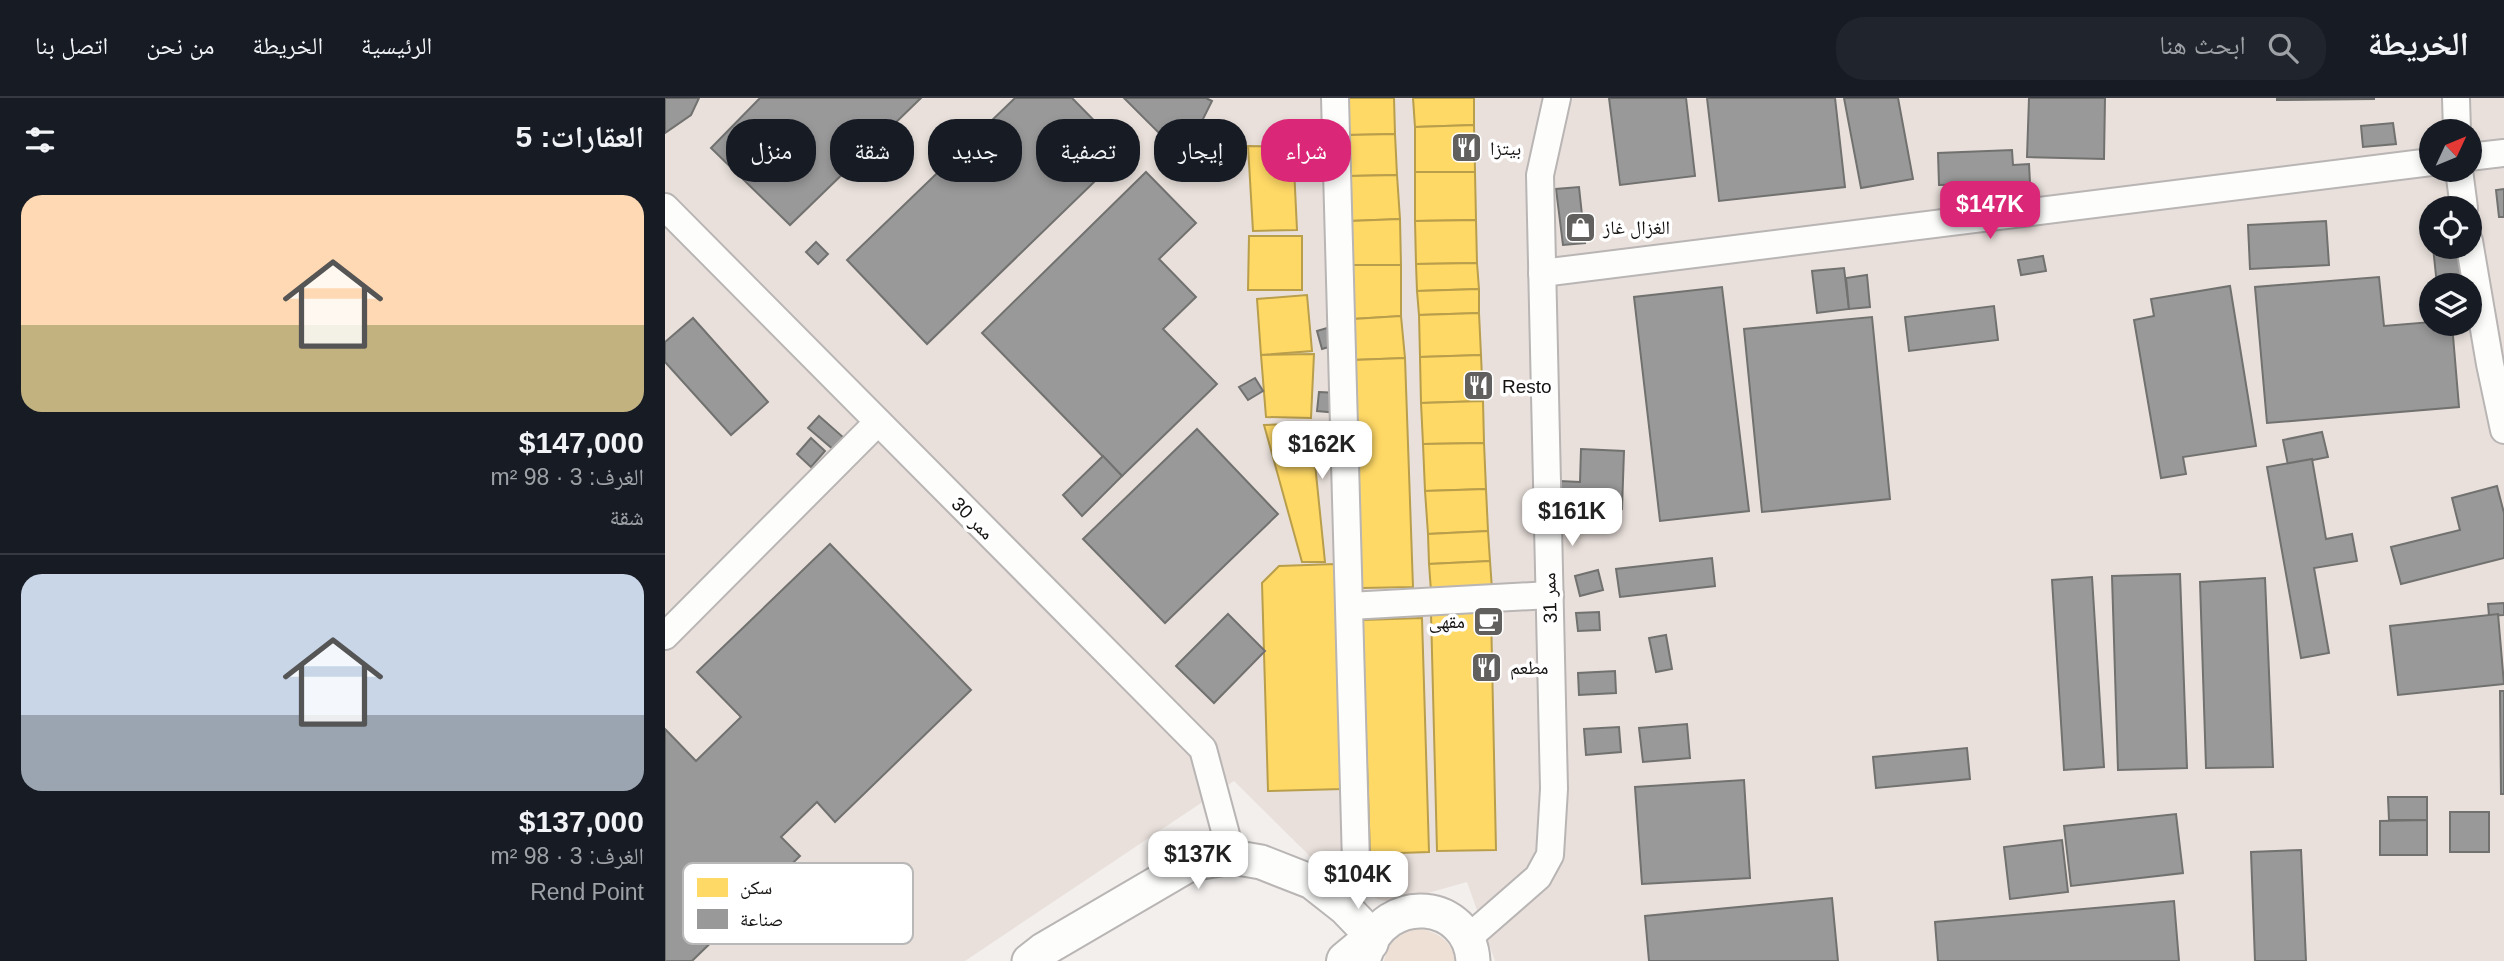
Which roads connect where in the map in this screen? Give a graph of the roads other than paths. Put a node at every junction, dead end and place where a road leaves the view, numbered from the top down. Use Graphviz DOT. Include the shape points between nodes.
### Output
graph roads {
  1 [pos="1335,98"];
  2 [pos="1557,98"];
  3 [pos="2456,98"];
  4 [pos="2457,119"];
  5 [pos="2504,153"];
  6 [pos="2482,156"];
  7 [pos="2419,163"];
  8 [pos="665,207"];
  9 [pos="2472,259"];
  10 [pos="1542,273"];
  11 [pos="878,422"];
  12 [pos="2504,430"];
  13 [pos="1550,595"];
  14 [pos="1349,606"];
  15 [pos="665,636"];
  16 [pos="1232,857"];
  17 [pos="1356,863"];
  18 [pos="1363,950"];
  19 [pos="1470,950"];
  20 [pos="1029,961"];
  1 -- 14 [label="street"];
  2 -- 10 [label="street, ممر 31" via="1541,174"];
  3 -- 4 [label="street"];
  5 -- 6 [label="street"];
  7 -- 10 [label="street"];
  8 -- 11 [label="street, ممر 30"];
  9 -- 12 [label="street"];
  10 -- 13 [label="street, ممر 31"];
  11 -- 15 [label="street"];
  11 -- 16 [label="street, ممر 30" via="1203,749"];
  13 -- 14 [label="street"];
  13 -- 19 [label="street, ممر 31" via="1554,789 1550,855 1538,877"];
  14 -- 17 [label="street"];
  16 -- 18 [label="main road" via="1261,862 1312,882 1346,908"];
  16 -- 20 [label="main road" via="1190,864"];
  18 -- 19 [label="main road" via="1383,924 1397,915 1429,911 1457,926"];
}
